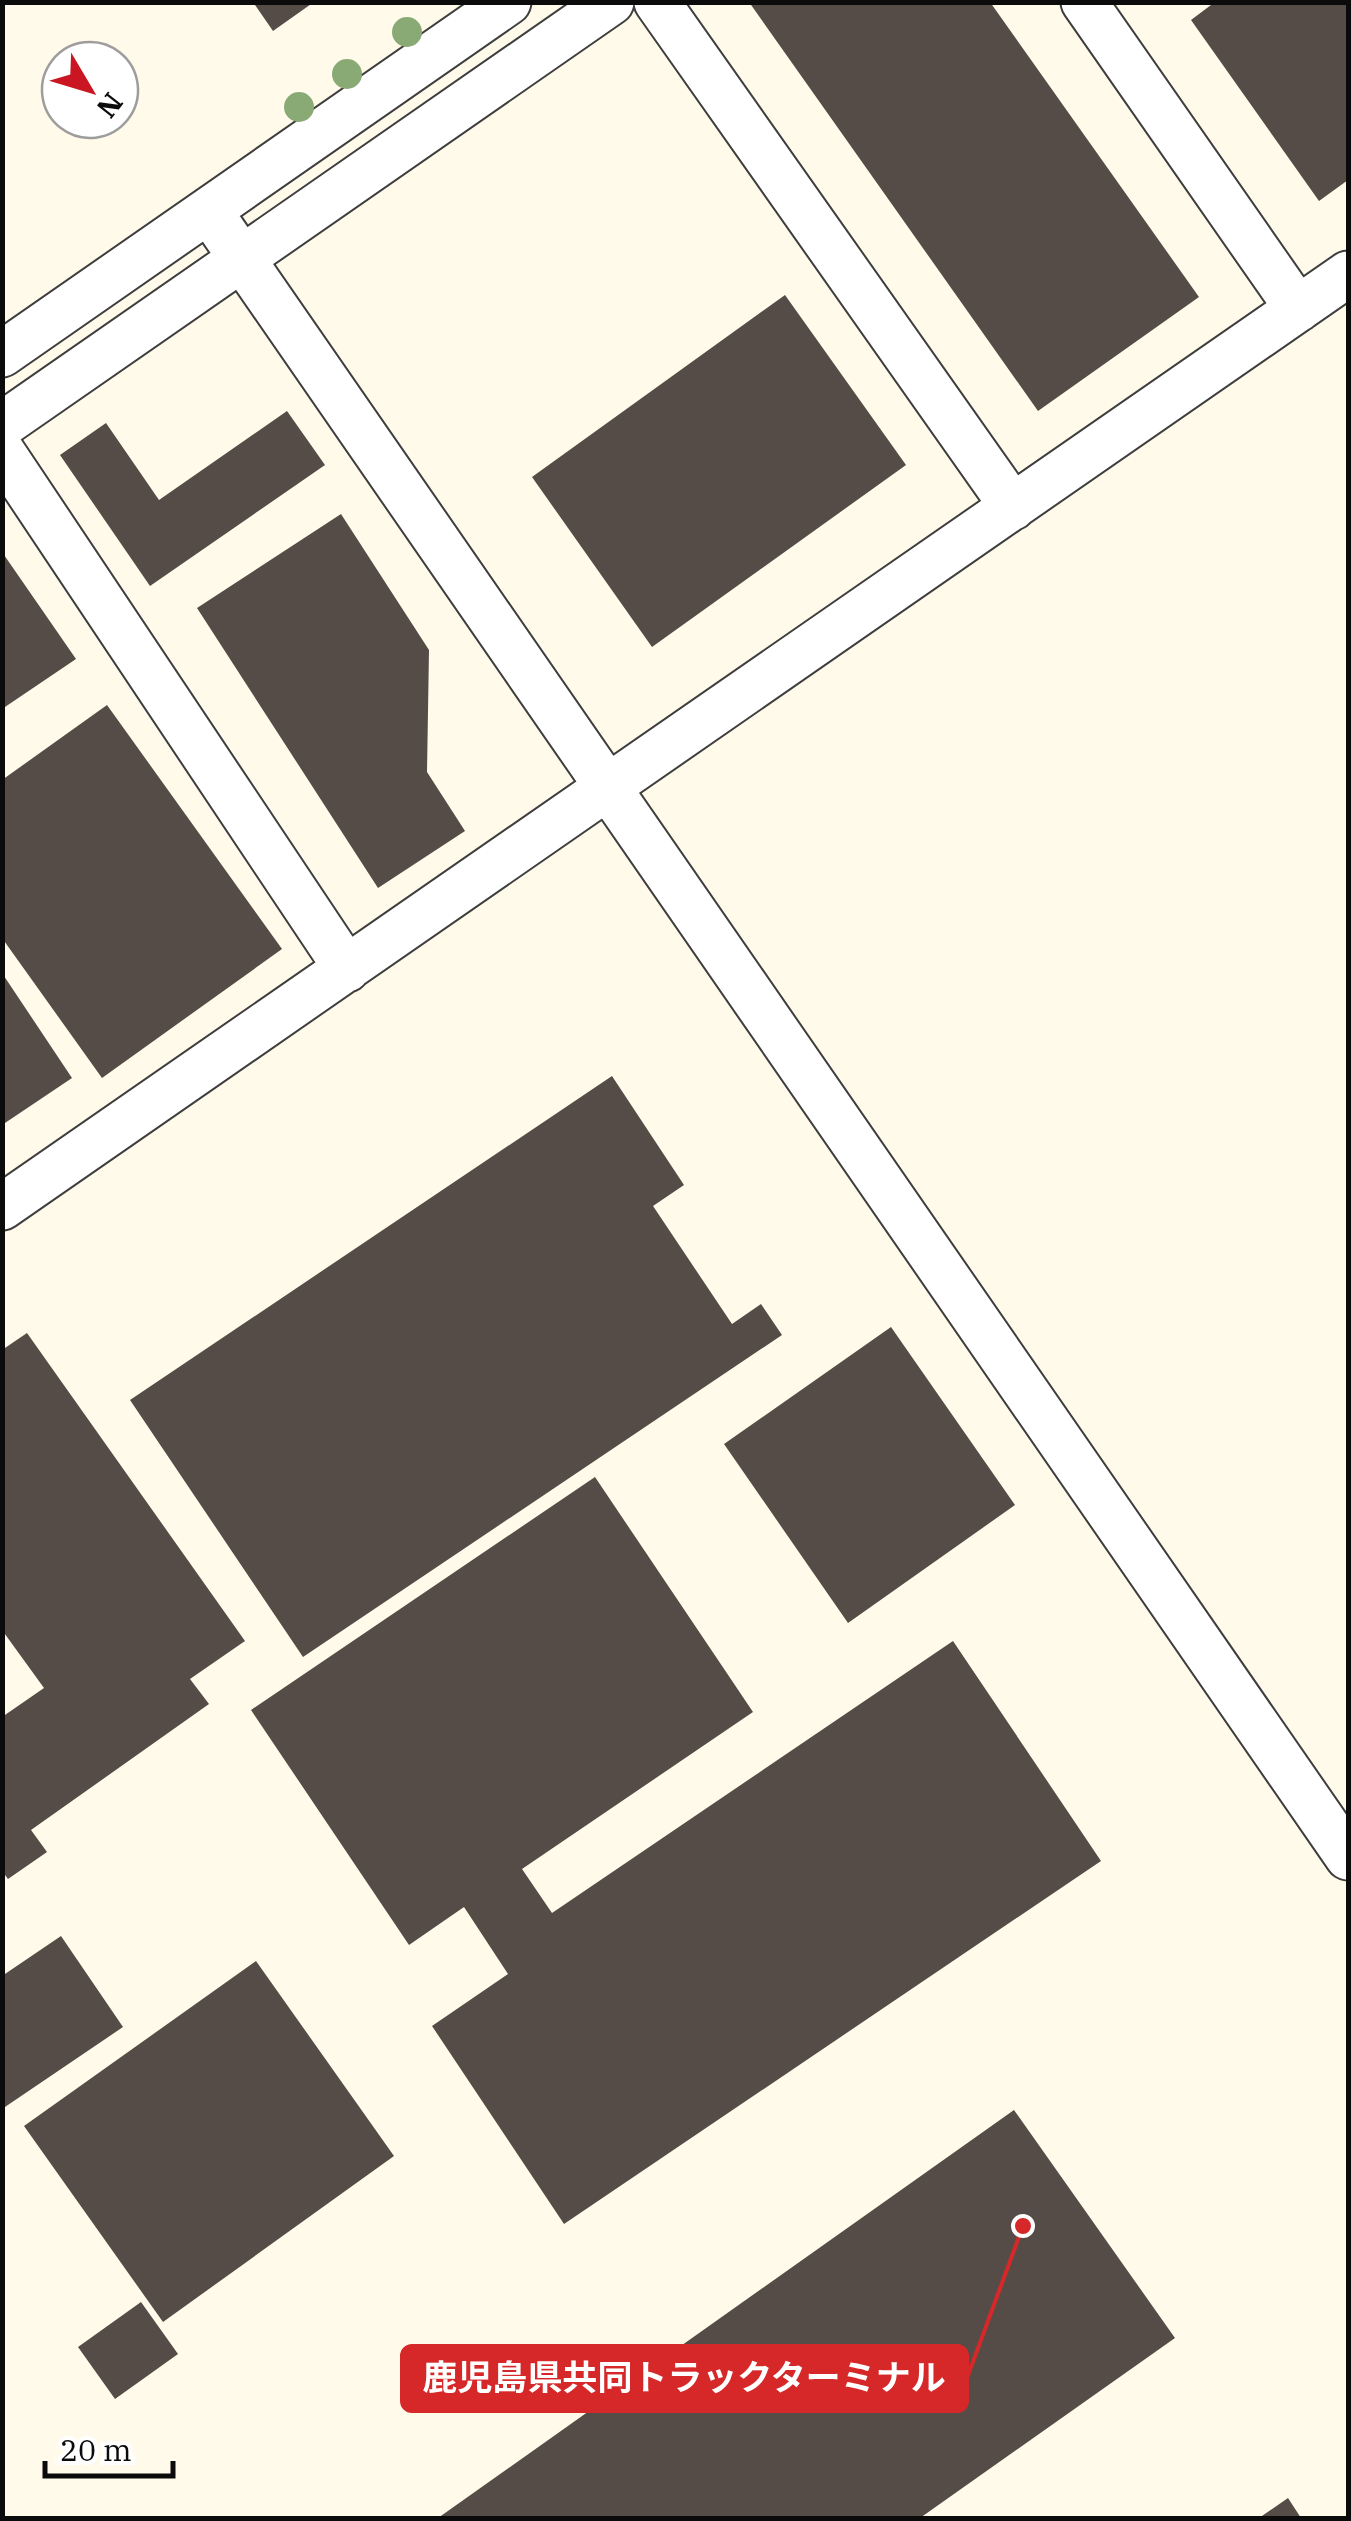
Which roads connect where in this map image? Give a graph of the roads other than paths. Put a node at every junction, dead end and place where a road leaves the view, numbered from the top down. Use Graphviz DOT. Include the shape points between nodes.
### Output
graph roads {
  1 [pos="508,2"];
  2 [pos="611,2"];
  3 [pos="657,2"];
  4 [pos="1084,2"];
  5 [pos="209,211"];
  6 [pos="241,259"];
  7 [pos="1348,274"];
  8 [pos="1298,309"];
  9 [pos="2,354"];
  10 [pos="2,425"];
  11 [pos="2,452"];
  12 [pos="1012,507"];
  13 [pos="608,790"];
  14 [pos="347,970"];
  15 [pos="2,1207"];
  16 [pos="1348,1857"];
  1 -- 5 [label="street"];
  2 -- 6 [label="street"];
  3 -- 12 [label="street"];
  4 -- 8 [label="street"];
  5 -- 6 [label="street"];
  5 -- 9 [label="street"];
  6 -- 10 [label="street"];
  6 -- 13 [label="street"];
  7 -- 8 [label="street"];
  8 -- 12 [label="street"];
  11 -- 14 [label="street"];
  12 -- 13 [label="street"];
  13 -- 14 [label="street"];
  13 -- 16 [label="street"];
  14 -- 15 [label="street"];
}
